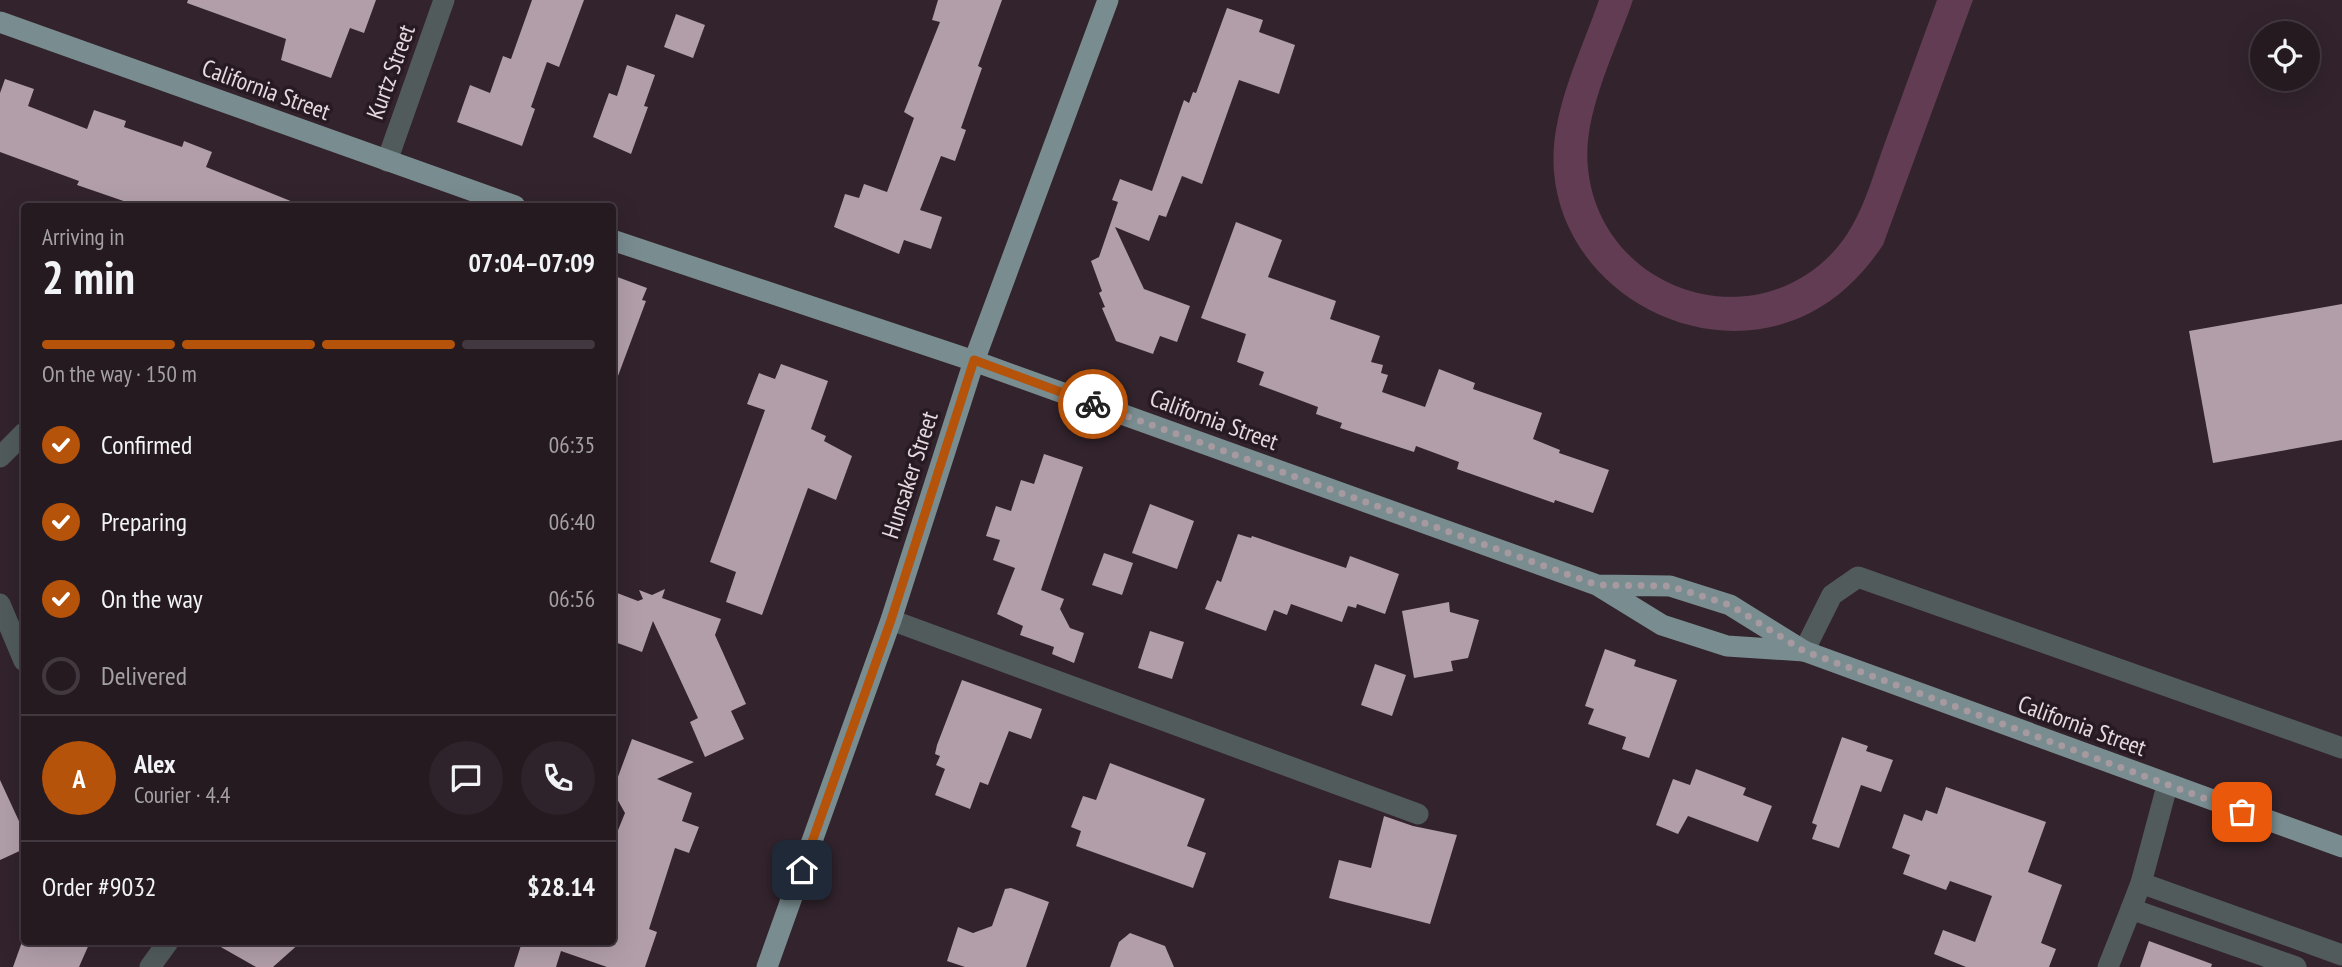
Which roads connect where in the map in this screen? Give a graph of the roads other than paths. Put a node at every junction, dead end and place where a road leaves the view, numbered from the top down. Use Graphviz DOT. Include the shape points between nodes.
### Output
graph roads {
  1 [pos="444,0"];
  2 [pos="1108,0"];
  3 [pos="0,22"];
  4 [pos="387,161"];
  5 [pos="506,203"];
  6 [pos="616,241"];
  7 [pos="974,360"];
  8 [pos="21,436"];
  9 [pos="0,457"];
  10 [pos="1597,585"];
  11 [pos="0,604"];
  12 [pos="891,620"];
  13 [pos="1804,651"];
  14 [pos="21,654"];
  15 [pos="2342,748"];
  16 [pos="2167,786"];
  17 [pos="1418,814"];
  18 [pos="2342,847"];
  19 [pos="2141,883"];
  20 [pos="2131,909"];
  21 [pos="166,945"];
  22 [pos="2342,955"];
  23 [pos="150,967"];
  24 [pos="767,967"];
  25 [pos="2108,967"];
  26 [pos="2296,967"];
  1 -- 4 [label="street, Kurtz Street"];
  2 -- 7 [label="main road, Hunsaker Street"];
  3 -- 4 [label="main road, California Street"];
  4 -- 5 [label="main road, California Street"];
  6 -- 7 [label="main road, California Street"];
  7 -- 10 [label="main road, California Street"];
  7 -- 12 [label="main road, Hunsaker Street"];
  8 -- 9 [label="street"];
  10 -- 13 [label="main road, California Street" via="1662,625 1727,646"];
  10 -- 13 [label="main road, California Street" via="1670,586 1730,605"];
  11 -- 14 [label="street"];
  12 -- 17 [label="street"];
  12 -- 24 [label="main road, Hunsaker Street"];
  13 -- 15 [label="street" via="1832,595 1858,577"];
  13 -- 16 [label="main road, California Street"];
  16 -- 18 [label="main road, California Street"];
  16 -- 19 [label="street"];
  19 -- 20 [label="street"];
  19 -- 22 [label="street"];
  20 -- 25 [label="street"];
  20 -- 26 [label="street"];
  21 -- 23 [label="street"];
}
